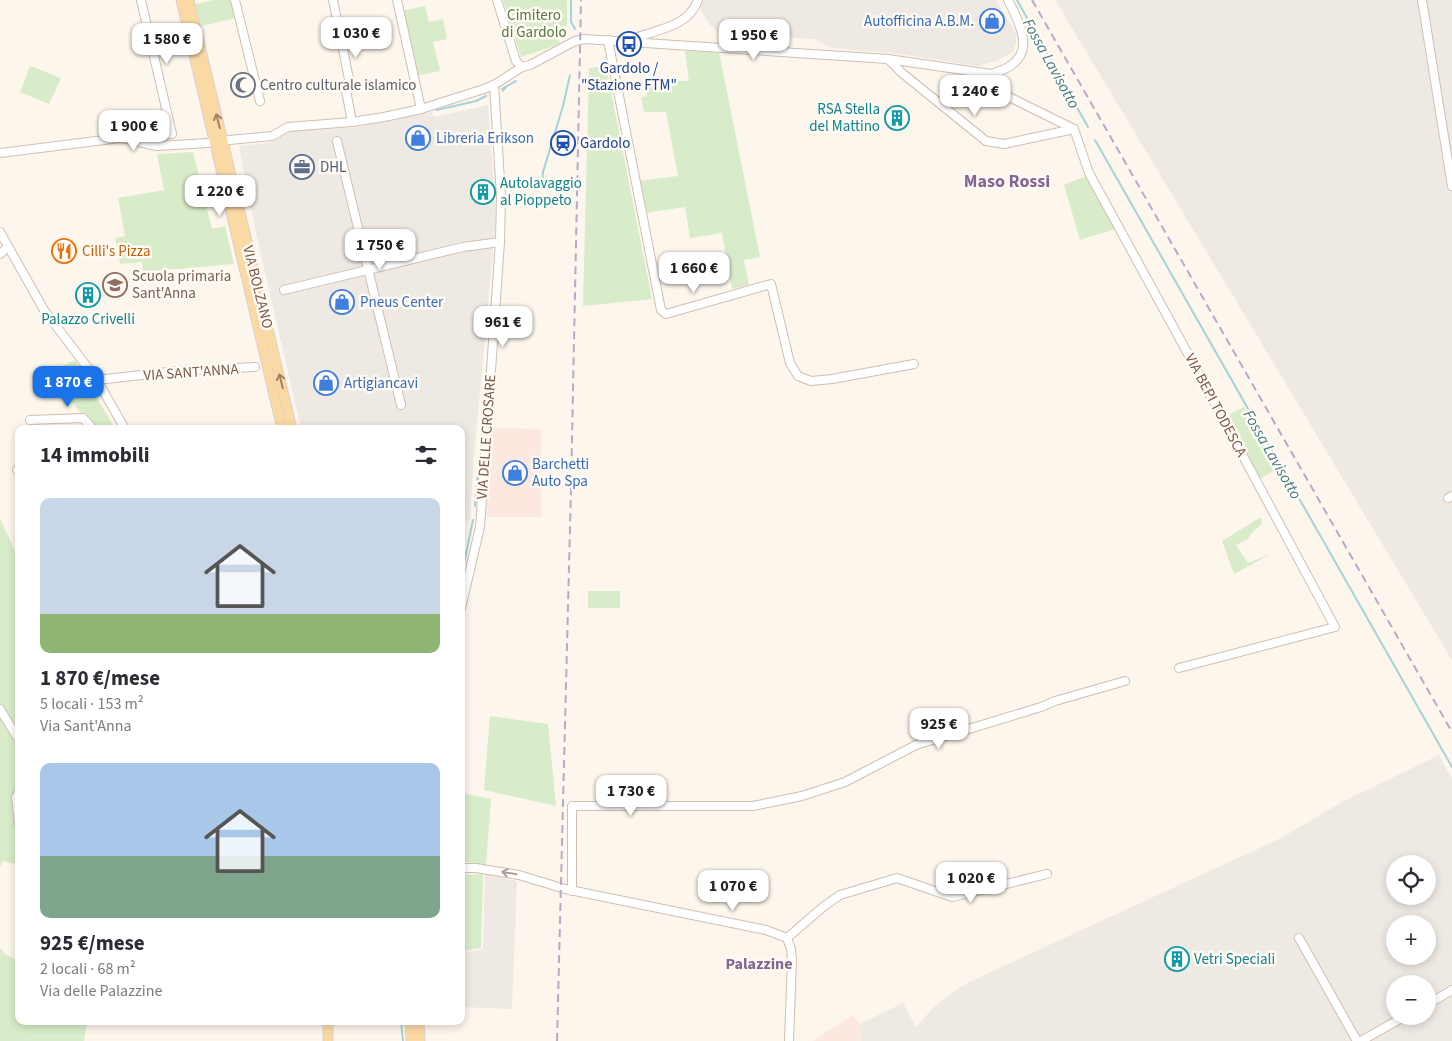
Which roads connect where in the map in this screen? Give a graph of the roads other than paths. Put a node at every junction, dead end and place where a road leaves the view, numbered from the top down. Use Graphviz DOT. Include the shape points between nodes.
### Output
graph roads {
  1 [pos="141,0"];
  2 [pos="181,0"];
  3 [pos="189,0"];
  4 [pos="234,0"];
  5 [pos="333,0"];
  6 [pos="397,0"];
  7 [pos="497,0"];
  8 [pos="698,0"];
  9 [pos="1008,0"];
  10 [pos="1422,0"];
  11 [pos="608,40"];
  12 [pos="626,41"];
  13 [pos="888,60"];
  14 [pos="522,67"];
  15 [pos="991,74"];
  16 [pos="494,85"];
  17 [pos="260,101"];
  18 [pos="421,109"];
  19 [pos="352,122"];
  20 [pos="1074,129"];
  21 [pos="229,140"];
  22 [pos="136,141"];
  23 [pos="337,142"];
  24 [pos="208,143"];
  25 [pos="0,153"];
  26 [pos="1449,156"];
  27 [pos="1452,186"];
  28 [pos="0,232"];
  29 [pos="500,242"];
  30 [pos="8,247"];
  31 [pos="0,254"];
  32 [pos="368,270"];
  33 [pos="284,290"];
  34 [pos="914,364"];
  35 [pos="255,367"];
  36 [pos="97,380"];
  37 [pos="401,405"];
  38 [pos="30,420"];
  39 [pos="89,425"];
  40 [pos="123,425"];
  41 [pos="281,425"];
  42 [pos="293,425"];
  43 [pos="465,591"];
  44 [pos="1179,668"];
  45 [pos="1125,681"];
  46 [pos="0,709"];
  47 [pos="15,733"];
  48 [pos="465,868"];
  49 [pos="1048,874"];
  50 [pos="572,890"];
  51 [pos="787,938"];
  52 [pos="1299,938"];
  53 [pos="1452,990"];
  54 [pos="1436,999"];
  55 [pos="328,1025"];
  56 [pos="410,1025"];
  57 [pos="419,1025"];
  58 [pos="1389,1025"];
  59 [pos="328,1041"];
  60 [pos="412,1041"];
  61 [pos="420,1041"];
  62 [pos="789,1041"];
  63 [pos="1357,1041"];
  64 [pos="1361,1041"];
  1 -- 22 [label="street" via="172,134"];
  2 -- 41 [label="main road, VIA BOLZANO"];
  42 -- 3 [label="main road, VIA BOLZANO, one-way"];
  4 -- 17 [label="street"];
  5 -- 19 [label="street" via="350,84 345,85"];
  6 -- 18 [label="street"];
  7 -- 14 [label="street" via="516,61"];
  8 -- 12 [label="street" via="678,24"];
  9 -- 15 [label="street" via="1022,27 1024,40 1015,62"];
  10 -- 26 [label="street"];
  11 -- 12 [label="street"];
  11 -- 14 [label="street" via="580,39"];
  11 -- 34 [label="street" via="661,310 666,314 771,284 790,363 798,376 811,381 825,380"];
  12 -- 13 [label="street"];
  13 -- 15 [label="street"];
  13 -- 20 [label="street" via="986,141 1004,144"];
  14 -- 16 [label="street"];
  15 -- 20 [label="street" via="1003,94"];
  16 -- 18 [label="street"];
  16 -- 29 [label="street, VIA DELLE CROSARE" via="501,196"];
  18 -- 19 [label="street"];
  19 -- 21 [label="street" via="288,126 272,136"];
  20 -- 44 [label="street, VIA BEPI TODESCA" via="1089,173 1335,627"];
  22 -- 24 [label="street" via="158,146"];
  22 -- 25 [label="street" via="120,138"];
  23 -- 32 [label="street"];
  26 -- 27 [label="street"];
  28 -- 30 [label="street"];
  29 -- 32 [label="street" via="463,247"];
  29 -- 43 [label="street, VIA DELLE CROSARE" via="480,527"];
  30 -- 31 [label="street"];
  30 -- 36 [label="street" via="44,310"];
  32 -- 33 [label="street"];
  32 -- 37 [label="street"];
  35 -- 36 [label="street, VIA SANT'ANNA"];
  36 -- 40 [label="street"];
  38 -- 39 [label="street" via="83,418"];
  45 -- 50 [label="street" via="916,745 845,782 802,796 753,806 572,806"];
  46 -- 47 [label="street"];
  50 -- 48 [label="street, one-way" via="519,875"];
  49 -- 51 [label="street" via="952,897 897,878 840,895"];
  50 -- 51 [label="street" via="766,930"];
  51 -- 62 [label="street" via="792,960"];
  52 -- 63 [label="street"];
  53 -- 54 [label="street"];
  55 -- 59 [label="main road"];
  56 -- 60 [label="main road"];
  57 -- 61 [label="main road"];
  58 -- 64 [label="street"];
}
